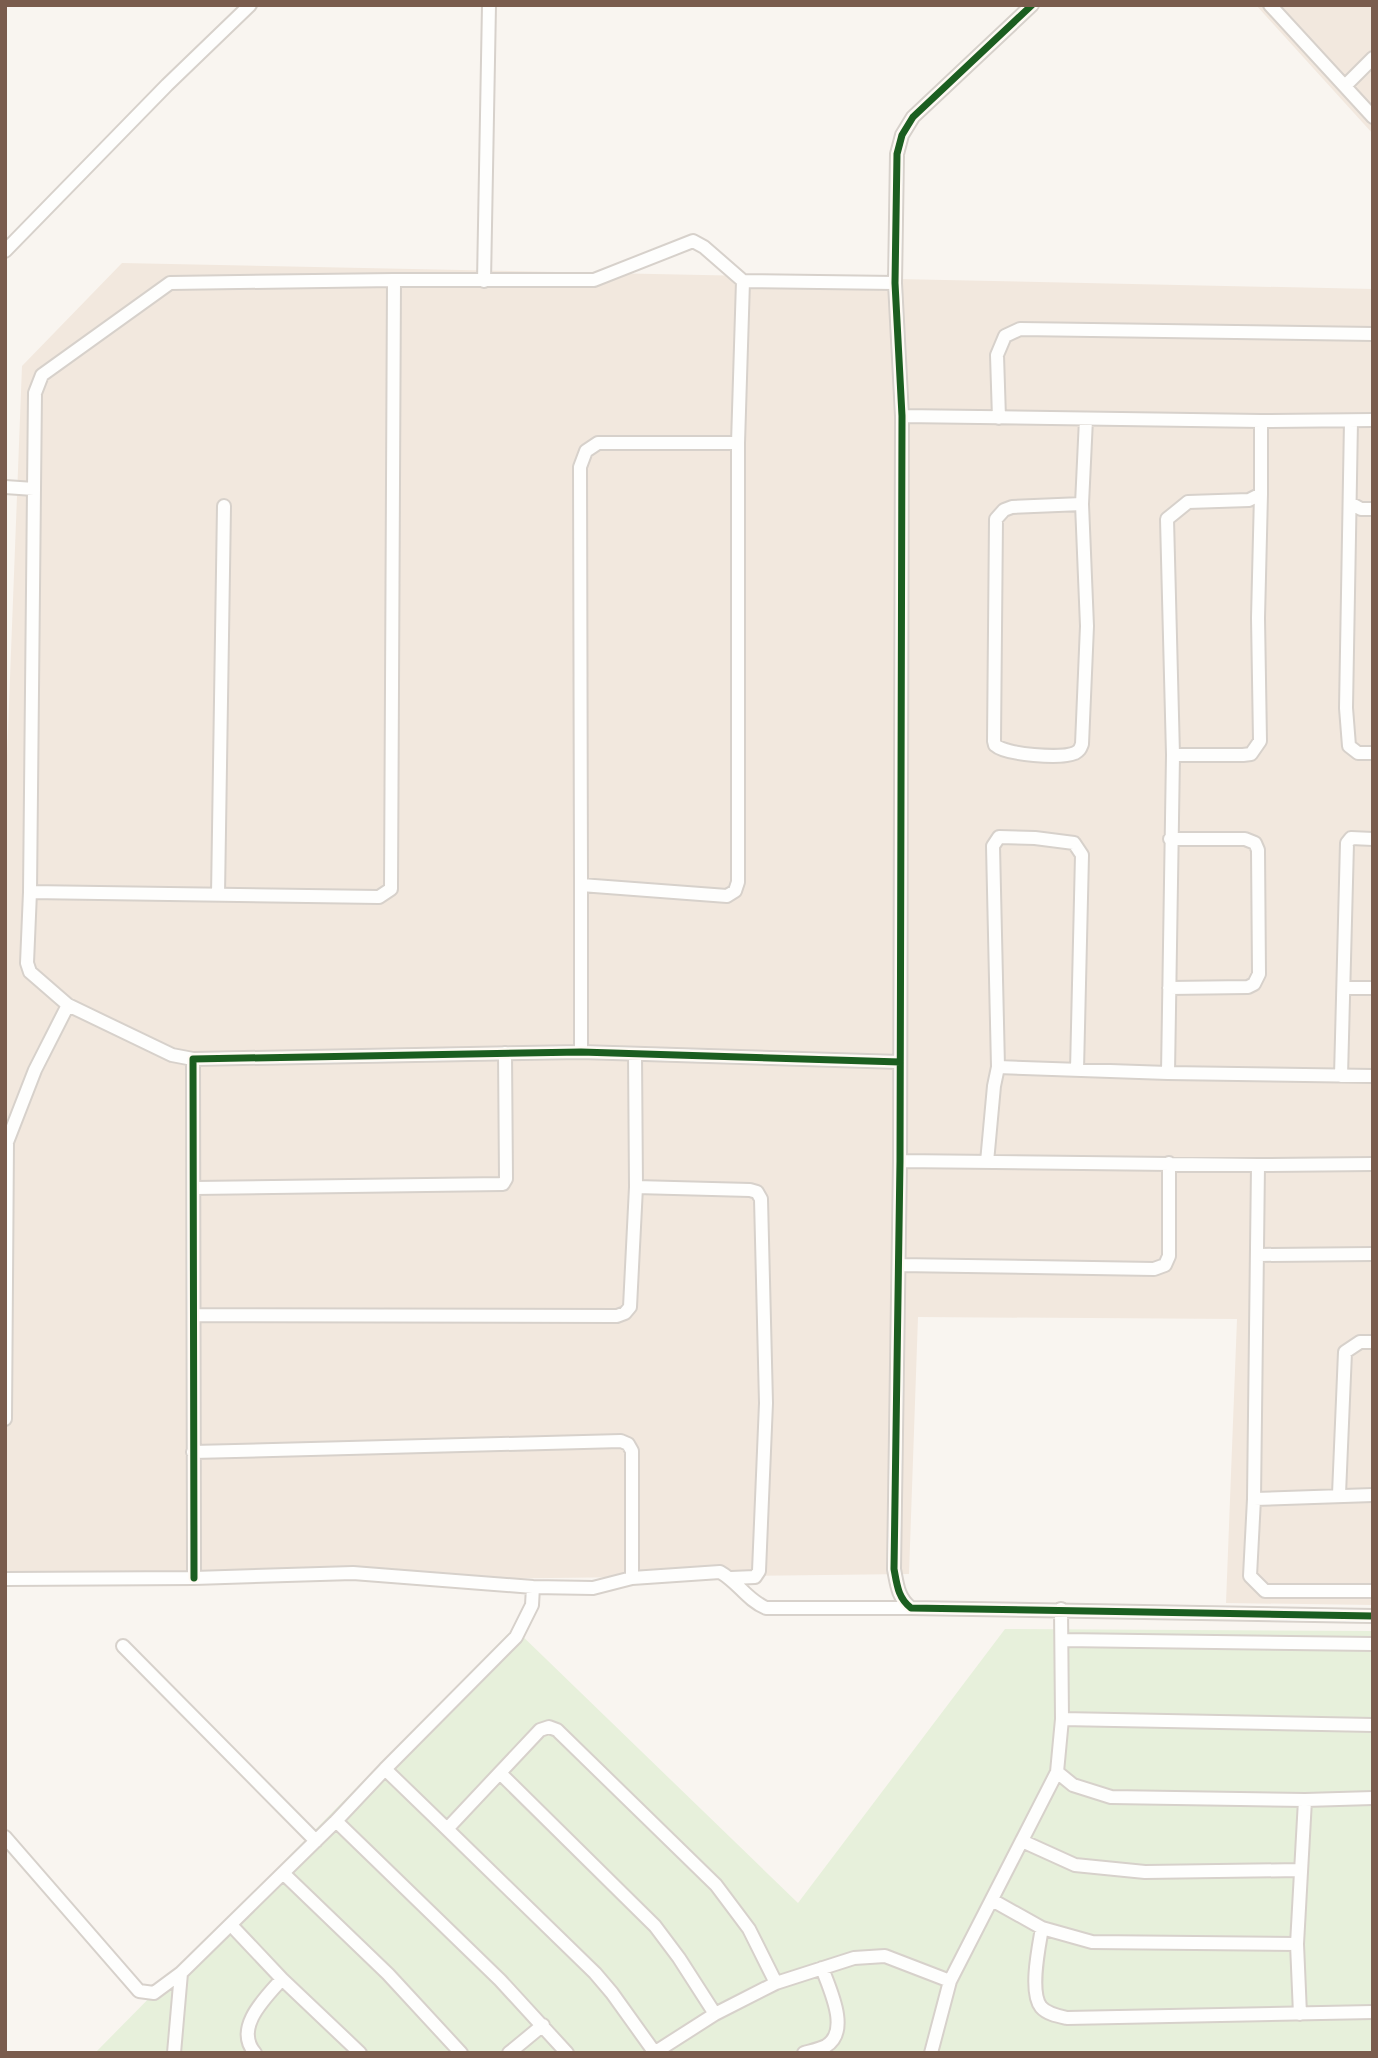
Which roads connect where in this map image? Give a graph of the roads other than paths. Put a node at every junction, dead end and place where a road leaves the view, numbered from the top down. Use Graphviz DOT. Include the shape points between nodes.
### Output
graph roads {
  1 [pos="250,5"];
  2 [pos="489,5"];
  3 [pos="1032,5"];
  4 [pos="1270,5"];
  5 [pos="1373,58"];
  6 [pos="1345,86"];
  7 [pos="1373,117"];
  8 [pos="5,251"];
  9 [pos="394,280"];
  10 [pos="484,281"];
  11 [pos="743,281"];
  12 [pos="895,283"];
  13 [pos="1373,334"];
  14 [pos="902,416"];
  15 [pos="999,418"];
  16 [pos="1086,419"];
  17 [pos="1373,420"];
  18 [pos="1261,421"];
  19 [pos="1351,421"];
  20 [pos="738,443"];
  21 [pos="5,486"];
  22 [pos="34,489"];
  23 [pos="1261,494"];
  24 [pos="1350,503"];
  25 [pos="1082,504"];
  26 [pos="224,506"];
  27 [pos="1373,509"];
  28 [pos="1373,753"];
  29 [pos="1173,755"];
  30 [pos="1170,839"];
  31 [pos="1373,839"];
  32 [pos="581,885"];
  33 [pos="30,892"];
  34 [pos="218,895"];
  35 [pos="1169,988"];
  36 [pos="1345,988"];
  37 [pos="1373,988"];
  38 [pos="68,1005"];
  39 [pos="581,1052"];
  40 [pos="505,1053"];
  41 [pos="635,1054"];
  42 [pos="193,1059"];
  43 [pos="900,1062"];
  44 [pos="998,1067"];
  45 [pos="1077,1070"];
  46 [pos="1168,1073"];
  47 [pos="1341,1076"];
  48 [pos="1373,1076"];
  49 [pos="900,1161"];
  50 [pos="987,1162"];
  51 [pos="1169,1163"];
  52 [pos="1373,1164"];
  53 [pos="1258,1165"];
  54 [pos="636,1187"];
  55 [pos="195,1188"];
  56 [pos="1373,1254"];
  57 [pos="1257,1255"];
  58 [pos="899,1265"];
  59 [pos="194,1315"];
  60 [pos="1373,1342"];
  61 [pos="5,1419"];
  62 [pos="193,1452"];
  63 [pos="1339,1494"];
  64 [pos="1373,1495"];
  65 [pos="1254,1499"];
  66 [pos="194,1578"];
  67 [pos="632,1578"];
  68 [pos="732,1578"];
  69 [pos="5,1579"];
  70 [pos="533,1587"];
  71 [pos="1373,1591"];
  72 [pos="911,1608"];
  73 [pos="1061,1609"];
  74 [pos="1373,1616"];
  75 [pos="1063,1640"];
  76 [pos="1373,1644"];
  77 [pos="123,1646"];
  78 [pos="1062,1719"];
  79 [pos="1373,1725"];
  80 [pos="385,1769"];
  81 [pos="1057,1772"];
  82 [pos="500,1773"];
  83 [pos="1373,1798"];
  84 [pos="1305,1800"];
  85 [pos="336,1821"];
  86 [pos="447,1829"];
  87 [pos="5,1837"];
  88 [pos="316,1841"];
  89 [pos="1022,1841"];
  90 [pos="1300,1870"];
  91 [pos="283,1873"];
  92 [pos="992,1900"];
  93 [pos="231,1924"];
  94 [pos="1042,1928"];
  95 [pos="1297,1944"];
  96 [pos="822,1968"];
  97 [pos="181,1973"];
  98 [pos="282,1979"];
  99 [pos="950,1981"];
  100 [pos="776,1983"];
  101 [pos="1373,2012"];
  102 [pos="715,2014"];
  103 [pos="1300,2014"];
  104 [pos="543,2025"];
  105 [pos="174,2053"];
  106 [pos="255,2053"];
  107 [pos="360,2053"];
  108 [pos="461,2053"];
  109 [pos="509,2053"];
  110 [pos="567,2053"];
  111 [pos="654,2053"];
  112 [pos="804,2053"];
  113 [pos="931,2053"];
  1 -- 8 [label="street"];
  2 -- 10 [label="street"];
  3 -- 12 [label="street" via="913,117 902,135 897,154"];
  4 -- 6 [label="street"];
  5 -- 6 [label="street"];
  6 -- 7 [label="street"];
  9 -- 10 [label="street"];
  9 -- 22 [label="street" via="170,284 42,374 35,393"];
  9 -- 34 [label="street" via="391,889 379,897"];
  10 -- 11 [label="street" via="594,280 693,241"];
  11 -- 12 [label="street"];
  11 -- 20 [label="street"];
  12 -- 14 [label="street"];
  13 -- 15 [label="street" via="1020,329 1005,336 997,355"];
  14 -- 15 [label="street"];
  14 -- 43 [label="street"];
  15 -- 16 [label="street"];
  16 -- 18 [label="street"];
  16 -- 25 [label="street"];
  17 -- 19 [label="street"];
  18 -- 19 [label="street"];
  18 -- 23 [label="street"];
  19 -- 24 [label="street"];
  20 -- 32 [label="street" via="598,443 586,451 580,467"];
  20 -- 32 [label="street" via="735,891 727,896"];
  21 -- 22 [label="street"];
  22 -- 33 [label="street"];
  23 -- 29 [label="street" via="1249,500 1188,502 1167,519"];
  23 -- 29 [label="street" via="1260,741 1251,754"];
  24 -- 27 [label="street"];
  24 -- 28 [label="street" via="1349,746 1358,753"];
  25 -- 25 [label="street" via="1087,626 1082,744 1072,754 1005,751 994,740 996,519 1012,507"];
  26 -- 34 [label="street"];
  29 -- 30 [label="street"];
  30 -- 35 [label="street"];
  30 -- 35 [label="street" via="1245,839 1255,843 1259,974 1248,987"];
  31 -- 36 [label="street" via="1351,838 1347,843"];
  32 -- 39 [label="street"];
  33 -- 34 [label="street"];
  33 -- 38 [label="street" via="30,972"];
  35 -- 46 [label="street"];
  36 -- 37 [label="street"];
  36 -- 47 [label="street"];
  38 -- 42 [label="street" via="172,1055"];
  38 -- 61 [label="street" via="35,1070 7,1142"];
  39 -- 40 [label="street"];
  39 -- 41 [label="street"];
  40 -- 42 [label="street"];
  40 -- 55 [label="street" via="503,1184"];
  41 -- 43 [label="street"];
  41 -- 54 [label="street"];
  42 -- 55 [label="street"];
  43 -- 49 [label="street"];
  44 -- 45 [label="street"];
  44 -- 45 [label="street" via="993,846 999,837 1035,838 1074,843 1082,855"];
  44 -- 50 [label="street"];
  45 -- 46 [label="street"];
  46 -- 47 [label="street"];
  47 -- 48 [label="street"];
  49 -- 50 [label="street"];
  49 -- 58 [label="street"];
  50 -- 51 [label="street"];
  51 -- 53 [label="street"];
  51 -- 58 [label="street" via="1169,1256 1165,1265 1154,1269"];
  52 -- 53 [label="street"];
  53 -- 57 [label="street"];
  54 -- 59 [label="street" via="630,1307 617,1316"];
  54 -- 68 [label="street" via="750,1190 761,1199 766,1404 760,1571 755,1577"];
  55 -- 59 [label="street"];
  56 -- 57 [label="street"];
  57 -- 65 [label="street"];
  58 -- 72 [label="street" via="894,1569 901,1600"];
  59 -- 62 [label="street"];
  60 -- 63 [label="street" via="1360,1342 1345,1352"];
  62 -- 66 [label="street"];
  62 -- 67 [label="street" via="621,1441 632,1451"];
  63 -- 64 [label="street"];
  63 -- 65 [label="street"];
  65 -- 71 [label="street" via="1250,1576 1265,1591"];
  66 -- 69 [label="street"];
  66 -- 70 [label="street" via="353,1573"];
  67 -- 68 [label="street" via="720,1572"];
  67 -- 70 [label="street" via="593,1588"];
  68 -- 72 [label="street" via="752,1602 765,1608"];
  70 -- 80 [label="street" via="532,1605 516,1637"];
  72 -- 73 [label="street"];
  73 -- 74 [label="street"];
  73 -- 75 [label="street"];
  75 -- 76 [label="street"];
  75 -- 78 [label="street"];
  77 -- 88 [label="street"];
  78 -- 79 [label="street"];
  78 -- 81 [label="street"];
  80 -- 85 [label="street"];
  80 -- 86 [label="street"];
  81 -- 84 [label="street" via="1073,1785 1111,1797"];
  81 -- 89 [label="street"];
  82 -- 86 [label="street"];
  82 -- 100 [label="street" via="540,1730 557,1730 716,1885 749,1929"];
  82 -- 102 [label="street" via="655,1926"];
  83 -- 84 [label="street"];
  84 -- 90 [label="street"];
  85 -- 88 [label="street"];
  85 -- 104 [label="street"];
  86 -- 111 [label="street" via="595,1973"];
  87 -- 97 [label="street" via="139,1991 154,1993"];
  88 -- 91 [label="street"];
  89 -- 90 [label="street" via="1075,1865 1145,1872"];
  89 -- 92 [label="street"];
  90 -- 95 [label="street"];
  91 -- 93 [label="street"];
  91 -- 108 [label="street" via="388,1974"];
  92 -- 94 [label="street"];
  92 -- 99 [label="street"];
  93 -- 97 [label="street"];
  93 -- 98 [label="street"];
  94 -- 95 [label="street" via="1092,1942"];
  94 -- 103 [label="street" via="1035,1995 1041,2008 1054,2015"];
  95 -- 103 [label="street"];
  96 -- 99 [label="street" via="854,1958 885,1956"];
  96 -- 100 [label="street"];
  96 -- 112 [label="street" via="837,2026 825,2047"];
  97 -- 105 [label="street"];
  98 -- 106 [label="street" via="258,2005 248,2026"];
  98 -- 107 [label="street"];
  99 -- 113 [label="street"];
  100 -- 102 [label="street"];
  101 -- 103 [label="street"];
  102 -- 111 [label="street"];
  104 -- 109 [label="street"];
  104 -- 110 [label="street"];
}
